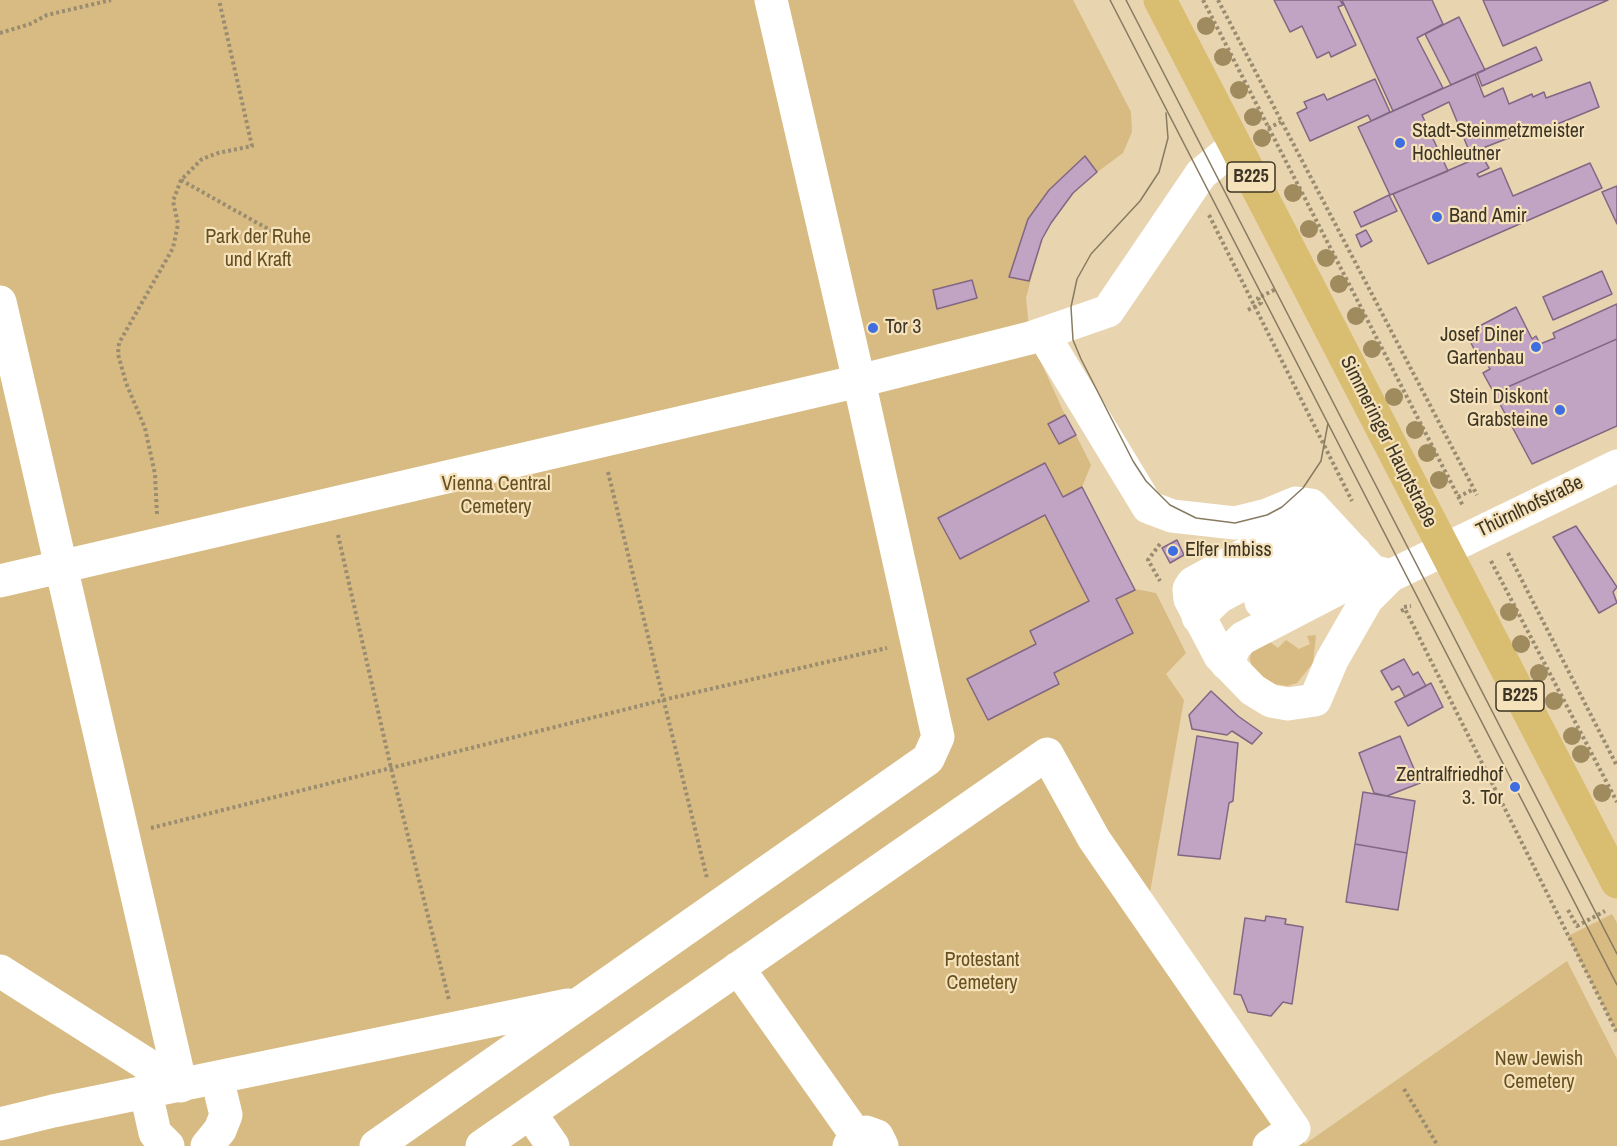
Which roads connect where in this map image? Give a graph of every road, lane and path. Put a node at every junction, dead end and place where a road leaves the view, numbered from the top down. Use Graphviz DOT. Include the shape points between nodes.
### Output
graph roads {
  1 [pos="111,0"];
  2 [pos="219,0"];
  3 [pos="771,0"];
  4 [pos="1160,0"];
  5 [pos="1203,0"];
  6 [pos="1218,0"];
  7 [pos="0,33"];
  8 [pos="1235,146"];
  9 [pos="181,180"];
  10 [pos="1192,186"];
  11 [pos="293,243"];
  12 [pos="0,302"];
  13 [pos="1043,334"];
  14 [pos="859,381"];
  15 [pos="601,442"];
  16 [pos="1617,466"];
  17 [pos="1474,489"];
  18 [pos="1478,495"];
  19 [pos="1458,497"];
  20 [pos="331,505"];
  21 [pos="1477,533"];
  22 [pos="1355,543"];
  23 [pos="159,545"];
  24 [pos="1443,549"];
  25 [pos="1508,554"];
  26 [pos="60,568"];
  27 [pos="0,581"];
  28 [pos="1411,606"];
  29 [pos="1405,609"];
  30 [pos="1212,640"];
  31 [pos="917,641"];
  32 [pos="663,700"];
  33 [pos="1617,766"];
  34 [pos="391,768"];
  35 [pos="1617,802"];
  36 [pos="122,835"];
  37 [pos="1609,892"];
  38 [pos="714,908"];
  39 [pos="1568,910"];
  40 [pos="738,968"];
  41 [pos="0,970"];
  42 [pos="578,1003"];
  43 [pos="456,1027"];
  44 [pos="1617,1033"];
  45 [pos="217,1078"];
  46 [pos="181,1086"];
  47 [pos="1404,1089"];
  48 [pos="146,1093"];
  49 [pos="530,1113"];
  50 [pos="0,1124"];
  51 [pos="862,1142"];
  52 [pos="168,1146"];
  53 [pos="207,1146"];
  54 [pos="376,1146"];
  55 [pos="482,1146"];
  56 [pos="553,1146"];
  57 [pos="1269,1146"];
  58 [pos="1438,1146"];
  1 -- 7 [label="path" via="47,15"];
  2 -- 9 [label="path" via="252,146 202,159"];
  3 -- 14 [label="street"];
  4 -- 8 [label="main road, Simmeringer Hauptstraße / B225"];
  5 -- 19 [label="path"];
  6 -- 17 [label="path"];
  8 -- 10 [label="street"];
  8 -- 24 [label="main road, Simmeringer Hauptstraße / B225"];
  9 -- 11 [label="path"];
  9 -- 23 [label="path" via="173,201 178,224 173,248 119,344 118,354 145,428 155,474"];
  10 -- 13 [label="street" via="1108,311"];
  10 -- 22 [label="path" via="1282,357"];
  12 -- 26 [label="street"];
  13 -- 14 [label="street"];
  13 -- 22 [label="street" via="1148,507 1172,516 1220,523 1253,519 1296,503 1311,505"];
  14 -- 15 [label="street"];
  14 -- 31 [label="street"];
  15 -- 20 [label="street"];
  15 -- 32 [label="path"];
  16 -- 21 [label="street, Thürnlhofstraße"];
  17 -- 18 [label="path"];
  17 -- 19 [label="path"];
  19 -- 21 [label="path"];
  20 -- 23 [label="street"];
  20 -- 34 [label="path"];
  21 -- 24 [label="street, Thürnlhofstraße"];
  21 -- 35 [label="path"];
  22 -- 24 [label="street, Thürnlhofstraße"];
  22 -- 29 [label="path"];
  22 -- 30 [label="street" via="1235,646"];
  22 -- 30 [label="street" via="1193,583 1190,599"];
  22 -- 30 [label="street" via="1367,599 1332,660 1315,700 1288,704 1271,701 1253,690"];
  23 -- 26 [label="street"];
  24 -- 37 [label="main road, Simmeringer Hauptstraße / B225"];
  25 -- 33 [label="path"];
  26 -- 27 [label="street"];
  26 -- 36 [label="street"];
  28 -- 29 [label="path"];
  29 -- 44 [label="path"];
  31 -- 32 [label="path"];
  31 -- 38 [label="street" via="938,737 928,759"];
  32 -- 34 [label="path"];
  32 -- 38 [label="path"];
  34 -- 36 [label="path"];
  34 -- 43 [label="path"];
  36 -- 46 [label="street"];
  37 -- 39 [label="path" via="1605,910 1577,926"];
  38 -- 42 [label="street"];
  40 -- 49 [label="street"];
  40 -- 51 [label="street"];
  40 -- 57 [label="street" via="1047,754 1094,839 1294,1129"];
  41 -- 46 [label="street"];
  42 -- 43 [label="street"];
  42 -- 54 [label="street"];
  43 -- 45 [label="street"];
  45 -- 46 [label="street"];
  45 -- 53 [label="street" via="226,1115"];
  46 -- 48 [label="street"];
  47 -- 58 [label="path"];
  48 -- 50 [label="street"];
  48 -- 52 [label="street" via="155,1133"];
  49 -- 55 [label="street"];
  49 -- 56 [label="street"];
}
